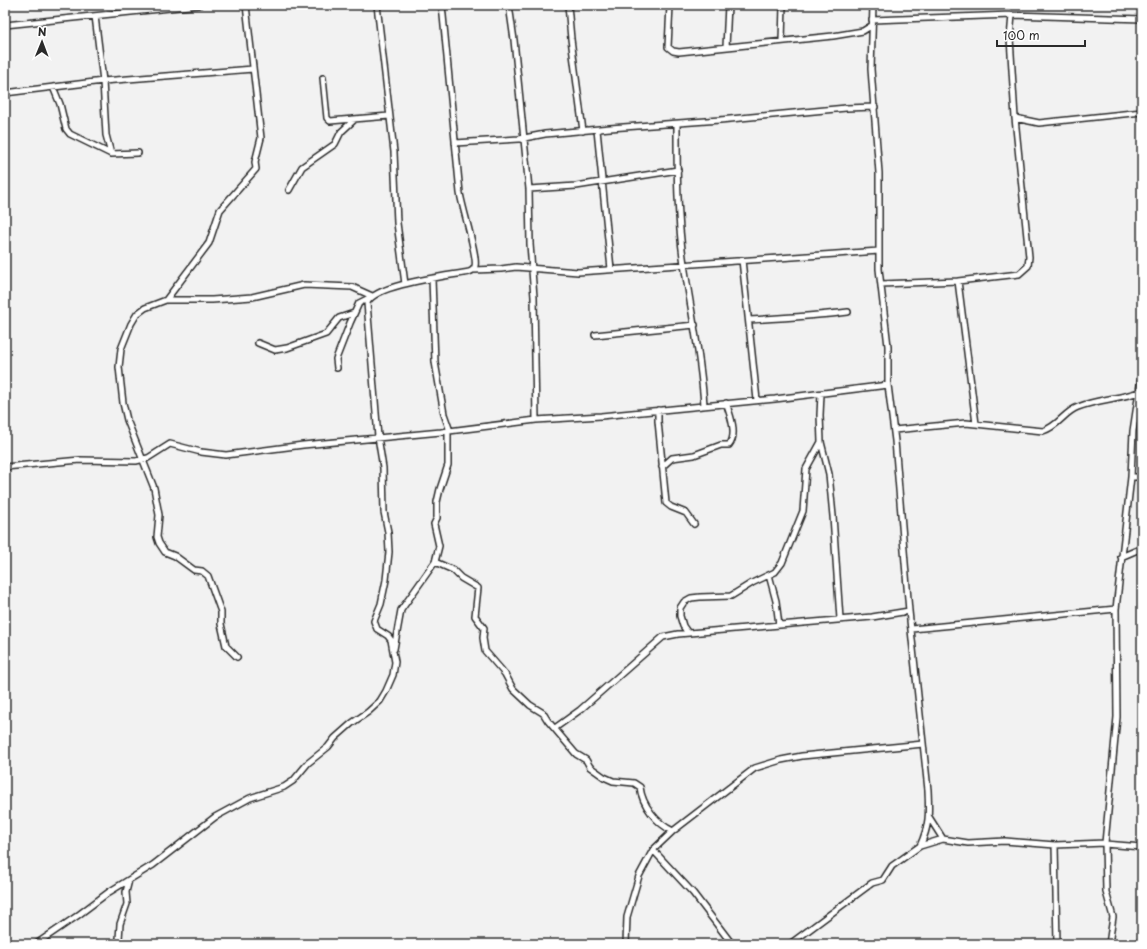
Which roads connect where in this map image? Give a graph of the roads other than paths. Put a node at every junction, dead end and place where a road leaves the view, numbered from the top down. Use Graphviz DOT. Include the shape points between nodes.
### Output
graph roads {
  1 [pos="199,5"];
  2 [pos="246,5"];
  3 [pos="377,5"];
  4 [pos="442,5"];
  5 [pos="509,5"];
  6 [pos="568,5"];
  7 [pos="670,5"];
  8 [pos="728,5"];
  9 [pos="783,5"];
  10 [pos="873,5"];
  11 [pos="162,7"];
  12 [pos="1012,15"];
  13 [pos="95,16"];
  14 [pos="1142,19"];
  15 [pos="872,20"];
  16 [pos="5,25"];
  17 [pos="871,26"];
  18 [pos="782,41"];
  19 [pos="726,47"];
  20 [pos="253,69"];
  21 [pos="323,78"];
  22 [pos="103,81"];
  23 [pos="53,87"];
  24 [pos="5,93"];
  25 [pos="875,107"];
  26 [pos="1142,112"];
  27 [pos="390,116"];
  28 [pos="1015,118"];
  29 [pos="354,120"];
  30 [pos="677,124"];
  31 [pos="597,130"];
  32 [pos="582,131"];
  33 [pos="524,138"];
  34 [pos="455,143"];
  35 [pos="138,153"];
  36 [pos="111,154"];
  37 [pos="678,170"];
  38 [pos="602,182"];
  39 [pos="529,189"];
  40 [pos="289,190"];
  41 [pos="879,251"];
  42 [pos="742,260"];
  43 [pos="684,263"];
  44 [pos="532,267"];
  45 [pos="611,269"];
  46 [pos="473,270"];
  47 [pos="432,280"];
  48 [pos="958,281"];
  49 [pos="405,284"];
  50 [pos="881,284"];
  51 [pos="370,297"];
  52 [pos="166,300"];
  53 [pos="848,312"];
  54 [pos="354,313"];
  55 [pos="749,320"];
  56 [pos="695,325"];
  57 [pos="595,335"];
  58 [pos="258,343"];
  59 [pos="337,368"];
  60 [pos="1142,372"];
  61 [pos="888,385"];
  62 [pos="1139,392"];
  63 [pos="821,394"];
  64 [pos="757,400"];
  65 [pos="726,403"];
  66 [pos="1140,403"];
  67 [pos="704,405"];
  68 [pos="658,410"];
  69 [pos="536,420"];
  70 [pos="976,424"];
  71 [pos="894,430"];
  72 [pos="449,431"];
  73 [pos="378,437"];
  74 [pos="821,442"];
  75 [pos="142,460"];
  76 [pos="5,467"];
  77 [pos="662,467"];
  78 [pos="1131,477"];
  79 [pos="1142,477"];
  80 [pos="694,524"];
  81 [pos="1142,548"];
  82 [pos="1121,557"];
  83 [pos="435,562"];
  84 [pos="769,575"];
  85 [pos="1116,609"];
  86 [pos="909,612"];
  87 [pos="840,619"];
  88 [pos="779,625"];
  89 [pos="912,630"];
  90 [pos="688,633"];
  91 [pos="394,651"];
  92 [pos="237,657"];
  93 [pos="555,728"];
  94 [pos="923,744"];
  95 [pos="929,817"];
  96 [pos="673,831"];
  97 [pos="943,839"];
  98 [pos="1105,843"];
  99 [pos="1056,844"];
  100 [pos="920,846"];
  101 [pos="1142,847"];
  102 [pos="653,850"];
  103 [pos="129,880"];
  104 [pos="36,944"];
  105 [pos="117,944"];
  106 [pos="626,944"];
  107 [pos="732,944"];
  108 [pos="790,944"];
  109 [pos="1057,944"];
  110 [pos="1109,944"];
  1 -- 11 [label="street"];
  2 -- 20 [label="street"];
  3 -- 27 [label="street"];
  4 -- 34 [label="street"];
  5 -- 33 [label="street"];
  6 -- 32 [label="street"];
  7 -- 19 [label="street" via="667,40 668,47 673,51"];
  8 -- 19 [label="street"];
  9 -- 18 [label="street"];
  10 -- 15 [label="street"];
  11 -- 13 [label="street"];
  12 -- 14 [label="street"];
  12 -- 15 [label="street"];
  12 -- 28 [label="street" via="1010,38"];
  13 -- 16 [label="street"];
  13 -- 22 [label="street"];
  15 -- 17 [label="street"];
  17 -- 18 [label="street" via="863,31 848,34"];
  17 -- 25 [label="street" via="871,69"];
  18 -- 19 [label="street"];
  20 -- 22 [label="street"];
  20 -- 52 [label="street" via="261,138 255,162 256,169 220,210 209,243"];
  21 -- 29 [label="street" via="326,118 334,122"];
  22 -- 23 [label="street"];
  22 -- 36 [label="street" via="106,135"];
  23 -- 24 [label="street"];
  23 -- 36 [label="street" via="66,130"];
  25 -- 30 [label="street"];
  25 -- 41 [label="street" via="879,173"];
  26 -- 28 [label="street" via="1039,123"];
  27 -- 29 [label="street"];
  27 -- 49 [label="street"];
  28 -- 48 [label="street" via="1028,266 1019,274"];
  29 -- 40 [label="street" via="341,132 335,144 302,167"];
  30 -- 31 [label="street"];
  30 -- 37 [label="street"];
  31 -- 32 [label="street"];
  31 -- 38 [label="street"];
  32 -- 33 [label="street"];
  33 -- 34 [label="street"];
  33 -- 39 [label="street"];
  34 -- 46 [label="street" via="462,207 476,260"];
  35 -- 36 [label="street"];
  37 -- 38 [label="street"];
  37 -- 43 [label="street"];
  38 -- 39 [label="street"];
  38 -- 45 [label="street"];
  39 -- 44 [label="street"];
  41 -- 42 [label="street"];
  41 -- 50 [label="street"];
  42 -- 43 [label="street"];
  42 -- 55 [label="street"];
  43 -- 45 [label="street"];
  43 -- 56 [label="street"];
  44 -- 45 [label="street" via="578,272"];
  44 -- 46 [label="street"];
  44 -- 69 [label="street"];
  46 -- 47 [label="street"];
  47 -- 49 [label="street"];
  47 -- 72 [label="street" via="435,362"];
  48 -- 50 [label="street"];
  48 -- 70 [label="street"];
  49 -- 51 [label="street"];
  50 -- 61 [label="street" via="888,346"];
  51 -- 52 [label="street" via="352,288 304,285 252,297"];
  51 -- 54 [label="street" via="359,303"];
  51 -- 73 [label="street" via="367,307"];
  52 -- 75 [label="street" via="137,314 121,349 119,367 123,402"];
  53 -- 55 [label="street"];
  54 -- 58 [label="street" via="339,318 326,334 287,348 274,350"];
  54 -- 59 [label="street" via="336,359"];
  55 -- 64 [label="street"];
  56 -- 57 [label="street"];
  56 -- 67 [label="street"];
  60 -- 62 [label="street"];
  61 -- 63 [label="street"];
  61 -- 71 [label="street"];
  62 -- 66 [label="street"];
  62 -- 70 [label="street" via="1077,407 1052,428 1043,431"];
  63 -- 64 [label="street"];
  63 -- 74 [label="street"];
  64 -- 65 [label="street"];
  65 -- 67 [label="street"];
  65 -- 77 [label="street" via="733,438 729,444 694,455 672,458"];
  66 -- 78 [label="street" via="1133,436"];
  67 -- 68 [label="street"];
  68 -- 69 [label="street"];
  68 -- 77 [label="street"];
  69 -- 72 [label="street"];
  70 -- 71 [label="street"];
  71 -- 86 [label="street"];
  72 -- 73 [label="street"];
  72 -- 83 [label="street" via="448,465 440,488 434,524 439,546"];
  73 -- 75 [label="street" via="226,455 170,444"];
  73 -- 91 [label="street" via="383,468 384,512 389,552 381,604 374,621 376,628 391,640"];
  74 -- 84 [label="street" via="806,469 803,511 792,540 782,563"];
  74 -- 87 [label="street" via="829,474 833,509"];
  75 -- 76 [label="street" via="80,460"];
  75 -- 92 [label="street" via="154,488 159,515 159,543 165,552 208,576 221,612 223,638 226,646"];
  77 -- 80 [label="street" via="667,505 686,513"];
  78 -- 79 [label="street"];
  78 -- 82 [label="street"];
  81 -- 82 [label="street"];
  82 -- 85 [label="street"];
  83 -- 91 [label="street" via="401,610"];
  83 -- 93 [label="street" via="453,570 478,588 475,616 484,628 485,651 505,674 512,689 543,713"];
  84 -- 88 [label="street"];
  84 -- 90 [label="street" via="731,596 700,596 684,602 680,608 680,616 682,626"];
  85 -- 89 [label="street"];
  85 -- 98 [label="street" via="1117,718"];
  86 -- 87 [label="street"];
  86 -- 89 [label="street"];
  87 -- 88 [label="street"];
  88 -- 90 [label="street"];
  89 -- 94 [label="street"];
  90 -- 93 [label="street" via="663,637 580,710"];
  91 -- 103 [label="street" via="393,675 380,701 336,738 293,781 284,787 250,798 215,817 153,865"];
  93 -- 96 [label="street" via="576,754 604,777 613,781 634,783 640,787 642,800 646,806 659,822"];
  94 -- 95 [label="street"];
  94 -- 96 [label="street" via="802,756 769,763 743,776"];
  95 -- 97 [label="street"];
  95 -- 100 [label="street" via="927,831"];
  96 -- 102 [label="street"];
  97 -- 99 [label="street"];
  97 -- 100 [label="street"];
  98 -- 99 [label="street"];
  98 -- 101 [label="street"];
  98 -- 110 [label="street" via="1106,892 1113,917"];
  99 -- 109 [label="street"];
  100 -- 108 [label="street" via="892,866 883,880 872,883"];
  102 -- 106 [label="street" via="639,876 627,917"];
  102 -- 107 [label="street" via="693,893"];
  103 -- 104 [label="street"];
  103 -- 105 [label="street" via="127,904"];
}
